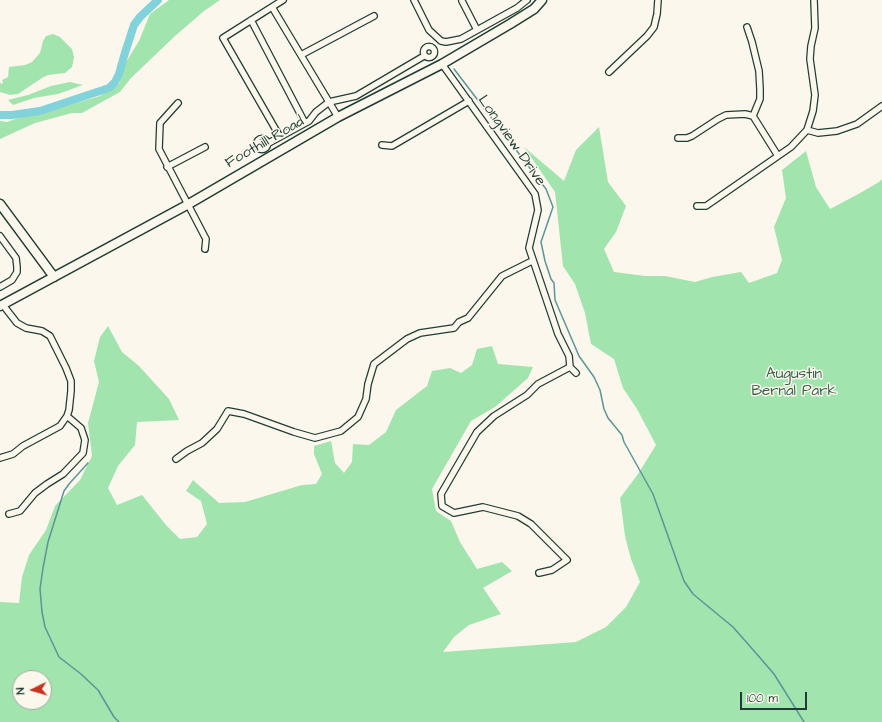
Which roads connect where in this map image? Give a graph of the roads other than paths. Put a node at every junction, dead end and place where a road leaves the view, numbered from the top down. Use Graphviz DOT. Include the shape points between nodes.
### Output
graph roads {
  1 [pos="283,0"];
  2 [pos="414,0"];
  3 [pos="528,0"];
  4 [pos="542,0"];
  5 [pos="658,0"];
  6 [pos="814,0"];
  7 [pos="462,1"];
  8 [pos="272,7"];
  9 [pos="374,16"];
  10 [pos="251,20"];
  11 [pos="747,27"];
  12 [pos="477,30"];
  13 [pos="301,55"];
  14 [pos="424,56"];
  15 [pos="442,64"];
  16 [pos="609,72"];
  17 [pos="469,101"];
  18 [pos="178,102"];
  19 [pos="329,102"];
  20 [pos="882,106"];
  21 [pos="754,116"];
  22 [pos="338,117"];
  23 [pos="305,123"];
  24 [pos="807,130"];
  25 [pos="280,137"];
  26 [pos="678,138"];
  27 [pos="267,144"];
  28 [pos="382,145"];
  29 [pos="205,147"];
  30 [pos="778,156"];
  31 [pos="167,167"];
  32 [pos="0,204"];
  33 [pos="187,205"];
  34 [pos="697,206"];
  35 [pos="0,236"];
  36 [pos="205,249"];
  37 [pos="532,261"];
  38 [pos="54,277"];
  39 [pos="0,287"];
  40 [pos="1,305"];
  41 [pos="570,367"];
  42 [pos="576,373"];
  43 [pos="67,416"];
  44 [pos="0,458"];
  45 [pos="176,458"];
  46 [pos="9,514"];
  47 [pos="539,573"];
  1 -- 8 [label="street"];
  2 -- 12 [label="street" via="429,30 441,41 452,42"];
  3 -- 12 [label="street"];
  4 -- 15 [label="main road, Foothill Road" via="534,9"];
  5 -- 16 [label="street" via="658,14 654,27"];
  6 -- 24 [label="street" via="815,28 810,59 816,96"];
  7 -- 12 [label="street"];
  8 -- 10 [label="street"];
  8 -- 13 [label="street"];
  9 -- 13 [label="street"];
  10 -- 23 [label="street"];
  10 -- 25 [label="street" via="223,38"];
  11 -- 21 [label="street" via="759,71 760,99"];
  13 -- 19 [label="street"];
  14 -- 19 [label="street" via="356,96"];
  15 -- 17 [label="street, Longview Drive"];
  15 -- 22 [label="main road, Foothill Road"];
  17 -- 28 [label="street" via="392,146"];
  17 -- 37 [label="street, Longview Drive" via="535,194 538,210 529,248"];
  18 -- 31 [label="street" via="160,123 159,149"];
  19 -- 22 [label="street"];
  19 -- 23 [label="street"];
  20 -- 24 [label="street" via="857,124 837,131 818,133"];
  21 -- 26 [label="street" via="726,115 692,136"];
  21 -- 30 [label="street"];
  22 -- 33 [label="main road, Foothill Road"];
  23 -- 25 [label="street"];
  24 -- 30 [label="street"];
  25 -- 27 [label="street"];
  29 -- 31 [label="street"];
  30 -- 34 [label="street" via="706,206"];
  31 -- 33 [label="street"];
  32 -- 38 [label="main road"];
  33 -- 36 [label="street" via="206,239"];
  33 -- 38 [label="main road, Foothill Road"];
  35 -- 39 [label="street" via="16,258 17,272 12,280"];
  37 -- 41 [label="street, Longview Drive" via="558,334 569,356"];
  37 -- 45 [label="street" via="502,276 468,318 454,328 420,333 407,339 374,364 366,399 358,417 341,431 315,438 228,411 217,429 202,443"];
  38 -- 40 [label="main road, Foothill Road"];
  40 -- 43 [label="street" via="17,323 50,336 71,381"];
  41 -- 42 [label="street"];
  41 -- 47 [label="street" via="538,384 527,395 494,416 477,432 441,494 442,506 454,513 482,507 518,516 531,524 567,560 552,570"];
  43 -- 44 [label="street" via="60,426 13,454"];
  43 -- 46 [label="street" via="81,428 85,440 84,453 63,474 35,493 20,511"];
}
